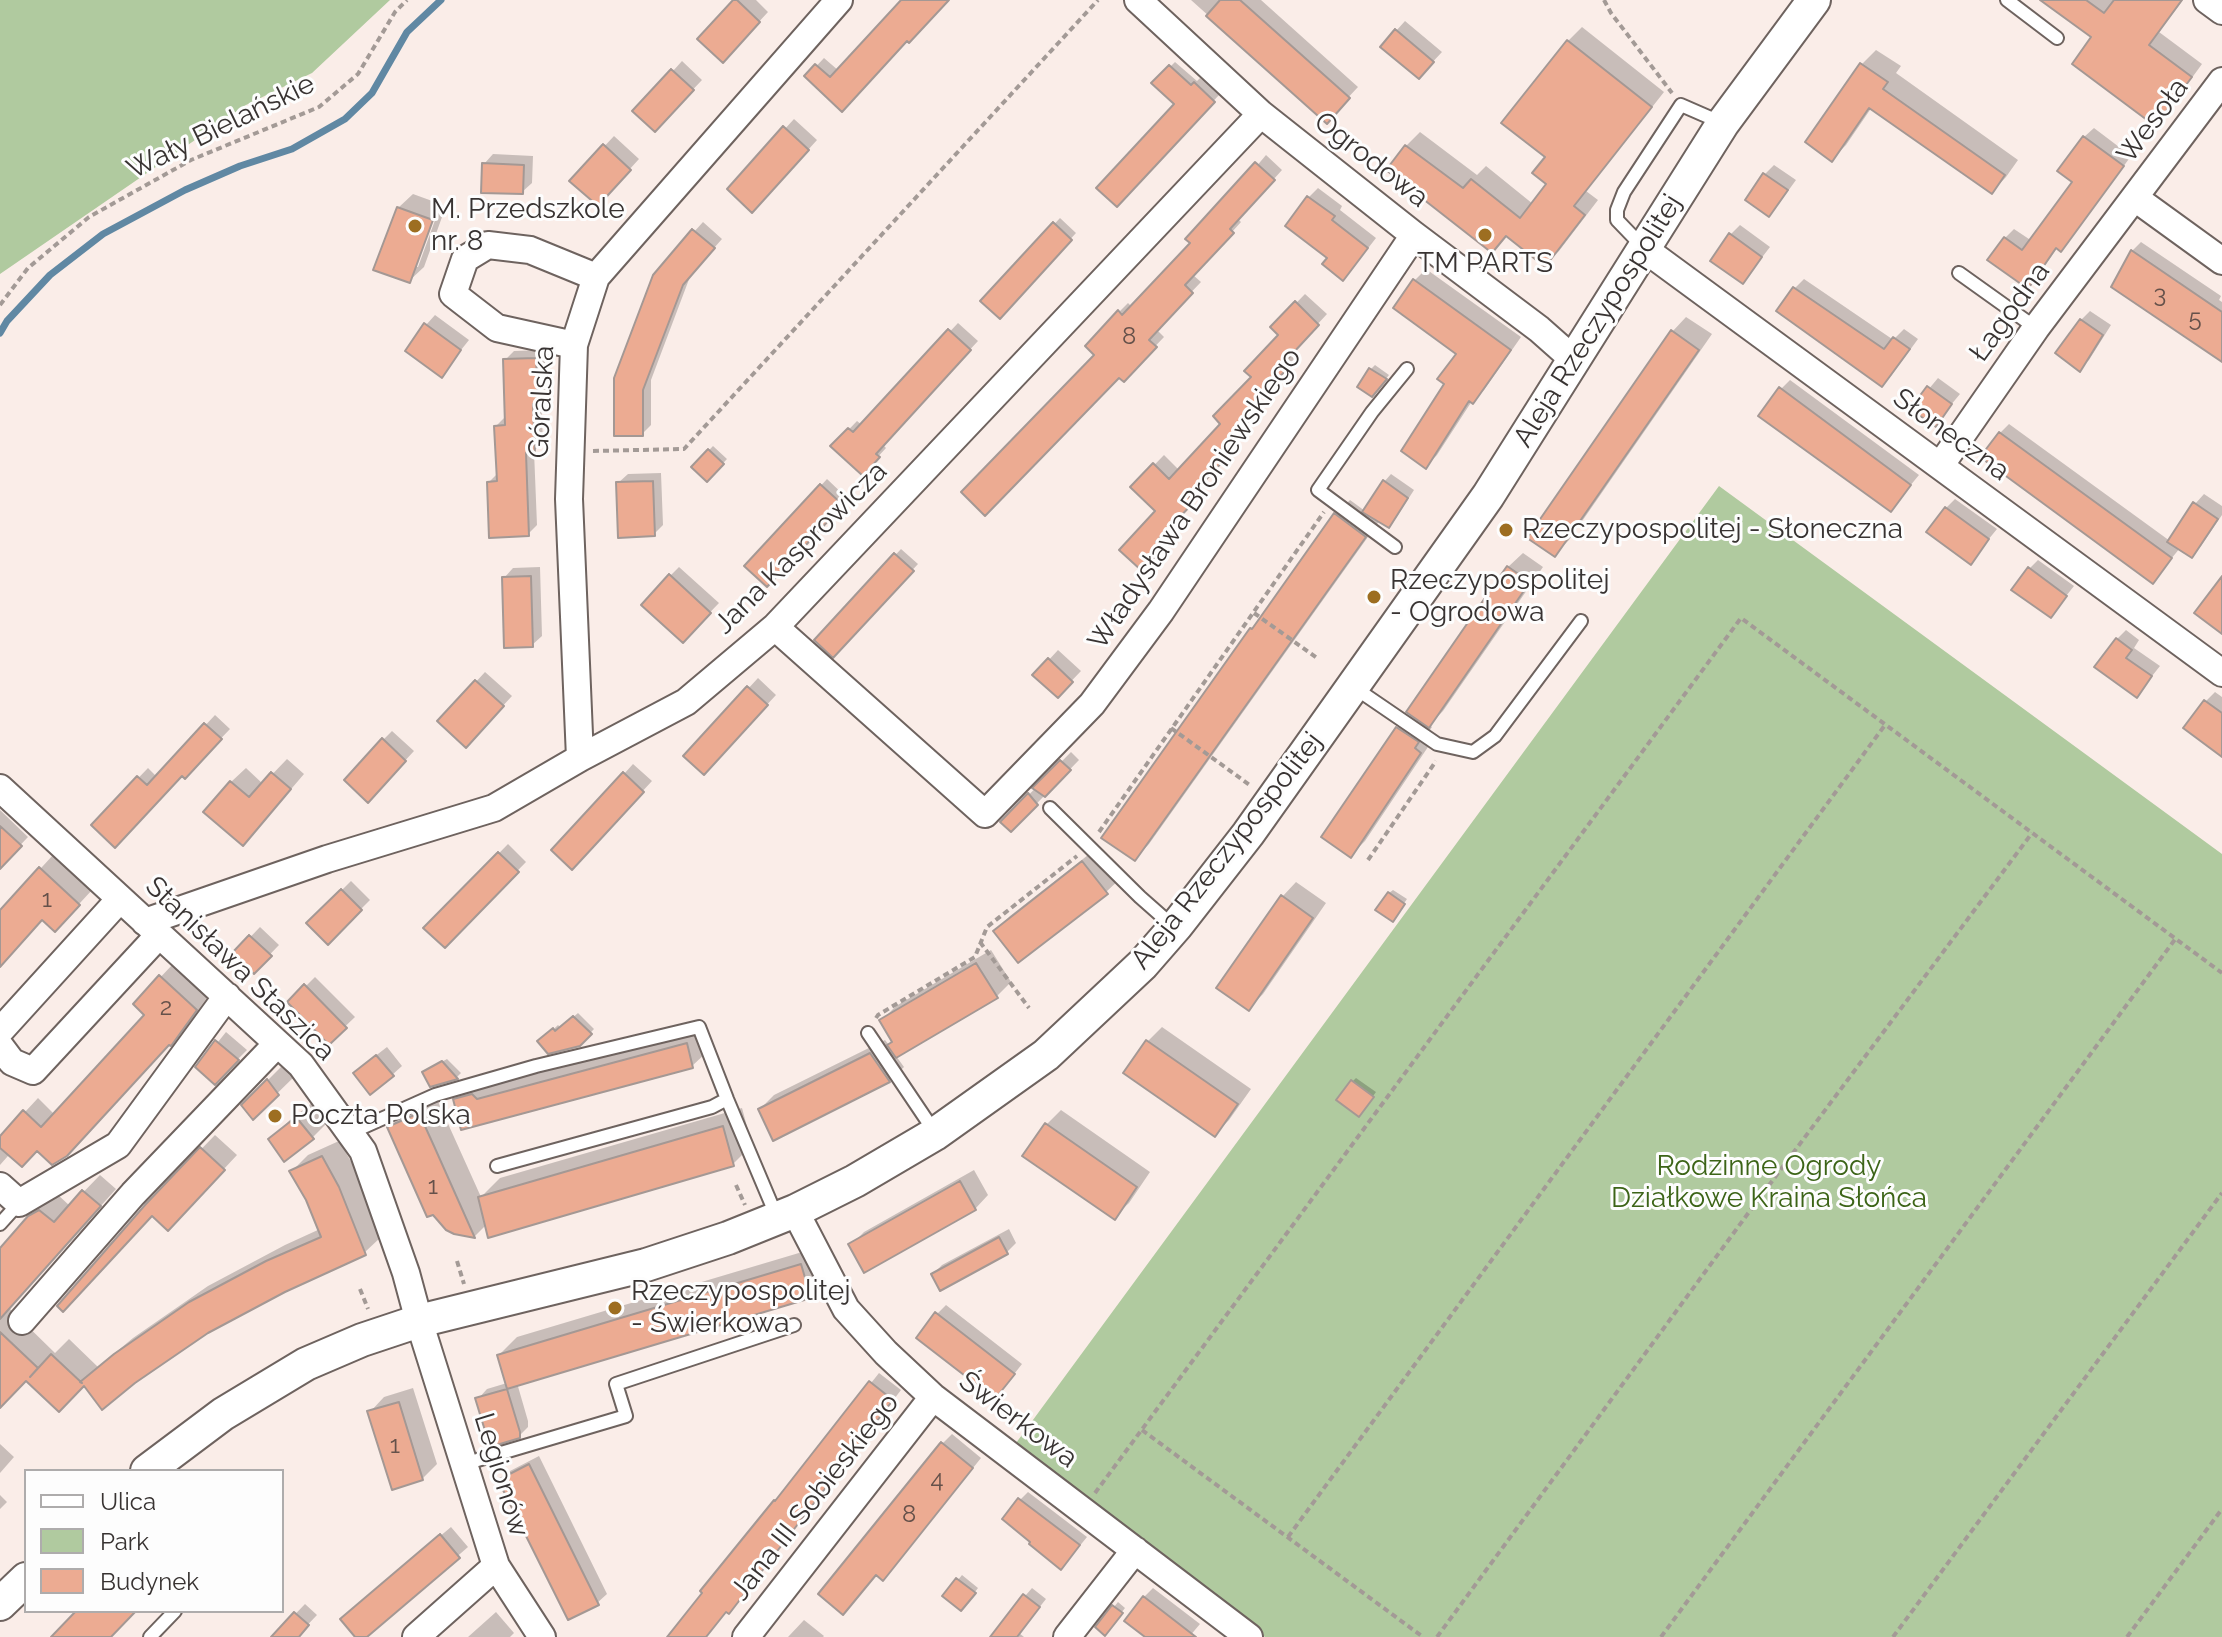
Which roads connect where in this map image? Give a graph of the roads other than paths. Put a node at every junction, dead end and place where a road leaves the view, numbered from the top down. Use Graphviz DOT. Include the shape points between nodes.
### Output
graph roads {
  1 [pos="839,0"];
  2 [pos="1138,0"];
  3 [pos="1814,0"];
  4 [pos="2007,0"];
  5 [pos="2207,0"];
  6 [pos="2222,11"];
  7 [pos="2057,38"];
  8 [pos="2222,81"];
  9 [pos="1261,114"];
  10 [pos="1723,123"];
  11 [pos="2135,198"];
  12 [pos="1414,235"];
  13 [pos="1643,248"];
  14 [pos="2222,261"];
  15 [pos="1959,273"];
  16 [pos="596,277"];
  17 [pos="2036,328"];
  18 [pos="574,345"];
  19 [pos="1574,360"];
  20 [pos="1407,369"];
  21 [pos="1940,466"];
  22 [pos="1395,547"];
  23 [pos="1581,621"];
  24 [pos="775,627"];
  25 [pos="2222,673"];
  26 [pos="1353,686"];
  27 [pos="580,758"];
  28 [pos="0,788"];
  29 [pos="1050,808"];
  30 [pos="120,899"];
  31 [pos="1174,927"];
  32 [pos="152,928"];
  33 [pos="227,996"];
  34 [pos="0,1031"];
  35 [pos="868,1033"];
  36 [pos="277,1044"];
  37 [pos="4,1061"];
  38 [pos="727,1099"];
  39 [pos="350,1133"];
  40 [pos="935,1134"];
  41 [pos="497,1166"];
  42 [pos="9,1195"];
  43 [pos="786,1215"];
  44 [pos="0,1224"];
  45 [pos="22,1321"];
  46 [pos="419,1321"];
  47 [pos="794,1325"];
  48 [pos="933,1397"];
  49 [pos="464,1464"];
  50 [pos="150,1469"];
  51 [pos="1135,1550"];
  52 [pos="496,1566"];
  53 [pos="24,1581"];
  54 [pos="0,1604"];
  55 [pos="173,1613"];
  56 [pos="150,1637"];
  57 [pos="416,1637"];
  58 [pos="542,1637"];
  59 [pos="746,1637"];
  60 [pos="1067,1637"];
  61 [pos="1249,1637"];
  1 -- 16 [label="street, Góralska"];
  2 -- 9 [label="street, Ogrodowa"];
  3 -- 10 [label="street, Aleja Rzeczypospolitej"];
  4 -- 7 [label="lane"];
  5 -- 6 [label="street"];
  8 -- 11 [label="street, Wesoła"];
  9 -- 12 [label="street, Ogrodowa"];
  9 -- 24 [label="street, Jana Kasprowicza"];
  10 -- 13 [label="street, Aleja Rzeczypospolitej"];
  10 -- 13 [label="lane" via="1681,105 1624,192 1617,220"];
  11 -- 14 [label="street"];
  11 -- 17 [label="street, Łagodna"];
  12 -- 19 [label="street, Ogrodowa"];
  12 -- 24 [label="street, Władysława Broniewskiego" via="1161,611 1092,704 985,814"];
  13 -- 19 [label="street, Aleja Rzeczypospolitej"];
  13 -- 21 [label="street, Słoneczna"];
  15 -- 17 [label="lane"];
  16 -- 18 [label="street, Góralska"];
  16 -- 18 [label="street" via="530,250 488,245 465,259 453,294 497,328"];
  17 -- 21 [label="street, Łagodna"];
  18 -- 27 [label="street, Góralska" via="569,499"];
  19 -- 26 [label="street, Aleja Rzeczypospolitej" via="1488,496"];
  20 -- 22 [label="lane" via="1318,490"];
  21 -- 25 [label="street, Słoneczna"];
  23 -- 26 [label="lane" via="1495,736 1473,752 1437,744"];
  24 -- 27 [label="street, Jana Kasprowicza" via="686,702"];
  26 -- 31 [label="street, Aleja Rzeczypospolitej"];
  27 -- 32 [label="street, Jana Kasprowicza" via="494,808 327,859"];
  28 -- 30 [label="street, Stanisława Staszica"];
  29 -- 31 [label="lane"];
  30 -- 32 [label="street, Stanisława Staszica"];
  30 -- 34 [label="street"];
  31 -- 40 [label="street, Aleja Rzeczypospolitej" via="1143,964 1046,1055"];
  32 -- 33 [label="street, Stanisława Staszica"];
  32 -- 37 [label="street" via="33,1071"];
  33 -- 36 [label="street, Stanisława Staszica"];
  33 -- 42 [label="street" via="118,1145"];
  35 -- 40 [label="lane"];
  36 -- 39 [label="street, Stanisława Staszica" via="301,1065"];
  36 -- 45 [label="street" via="133,1194"];
  38 -- 39 [label="lane" via="699,1027 435,1095"];
  38 -- 41 [label="lane"];
  38 -- 43 [label="lane"];
  39 -- 46 [label="street, Stanisława Staszica" via="363,1151"];
  40 -- 43 [label="street, Aleja Rzeczypospolitej"];
  42 -- 44 [label="lane"];
  43 -- 46 [label="street, Aleja Rzeczypospolitej" via="646,1265"];
  43 -- 48 [label="street, Świerkowa" via="846,1309"];
  46 -- 49 [label="street, Legionów"];
  46 -- 50 [label="street, Aleja Rzeczypospolitej" via="306,1364 223,1414"];
  47 -- 49 [label="lane" via="616,1384 626,1416"];
  48 -- 51 [label="street, Świerkowa"];
  48 -- 59 [label="street, Jana III Sobieskiego"];
  49 -- 52 [label="street, Legionów"];
  51 -- 60 [label="street"];
  51 -- 61 [label="street, Świerkowa"];
  52 -- 57 [label="street"];
  52 -- 58 [label="street, Legionów"];
  53 -- 54 [label="street"];
  55 -- 56 [label="lane"];
}
